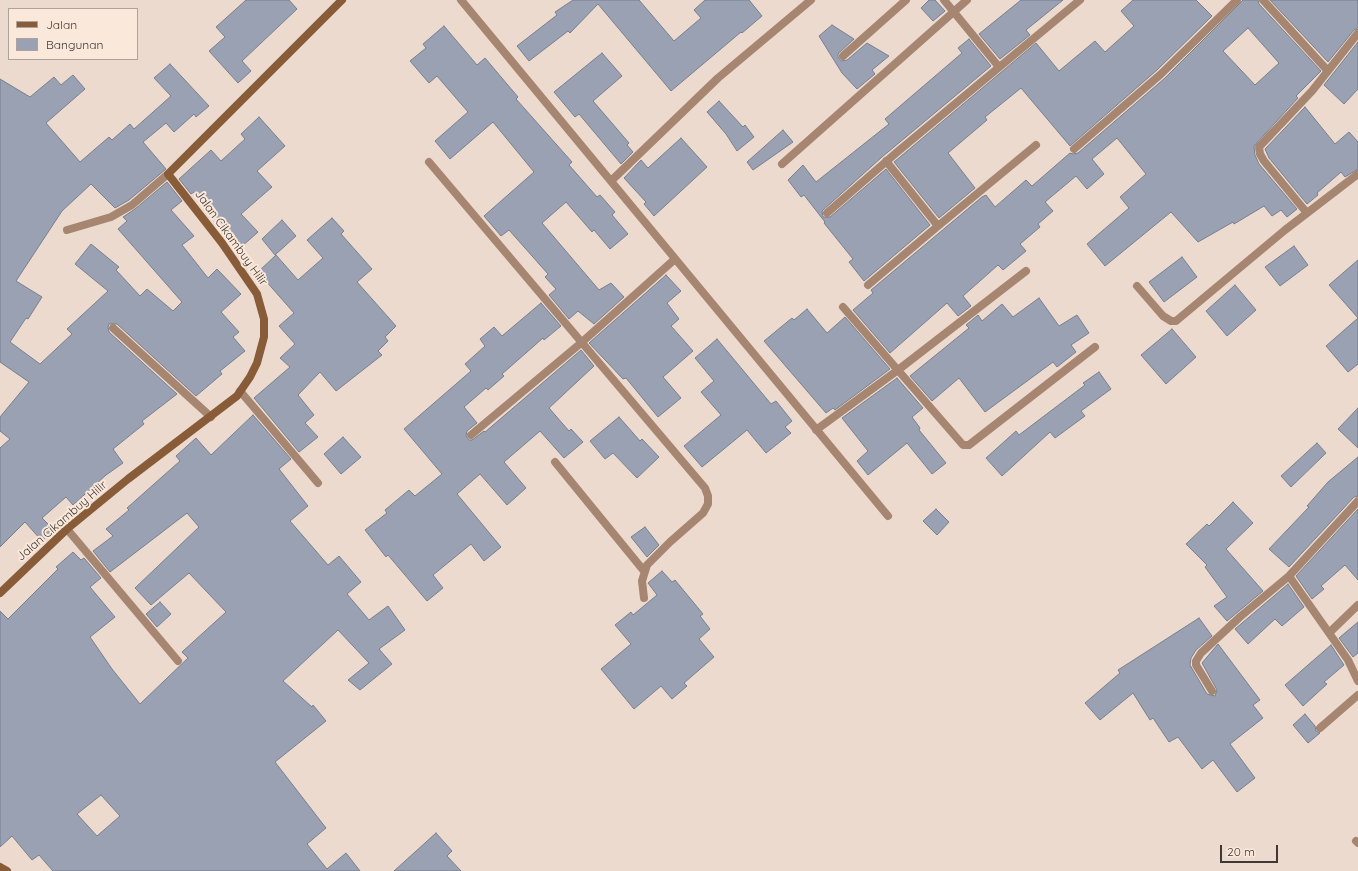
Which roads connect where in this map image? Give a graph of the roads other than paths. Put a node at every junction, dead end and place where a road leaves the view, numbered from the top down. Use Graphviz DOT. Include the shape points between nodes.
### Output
graph roads {
  1 [pos="342,0"];
  2 [pos="461,0"];
  3 [pos="811,0"];
  4 [pos="906,0"];
  5 [pos="944,0"];
  6 [pos="967,0"];
  7 [pos="1080,0"];
  8 [pos="1237,0"];
  9 [pos="1263,0"];
  10 [pos="953,12"];
  11 [pos="1358,33"];
  12 [pos="843,56"];
  13 [pos="999,67"];
  14 [pos="1328,71"];
  15 [pos="1036,145"];
  16 [pos="1074,149"];
  17 [pos="886,161"];
  18 [pos="429,162"];
  19 [pos="782,164"];
  20 [pos="168,174"];
  21 [pos="1358,174"];
  22 [pos="611,181"];
  23 [pos="827,213"];
  24 [pos="1308,213"];
  25 [pos="938,226"];
  26 [pos="67,230"];
  27 [pos="675,259"];
  28 [pos="1026,271"];
  29 [pos="868,285"];
  30 [pos="1137,286"];
  31 [pos="843,308"];
  32 [pos="113,328"];
  33 [pos="580,342"];
  34 [pos="1095,347"];
  35 [pos="898,370"];
  36 [pos="240,392"];
  37 [pos="211,417"];
  38 [pos="816,430"];
  39 [pos="471,435"];
  40 [pos="555,462"];
  41 [pos="318,483"];
  42 [pos="1358,501"];
  43 [pos="888,516"];
  44 [pos="67,529"];
  45 [pos="644,571"];
  46 [pos="1289,576"];
  47 [pos="0,593"];
  48 [pos="644,598"];
  49 [pos="1358,605"];
  50 [pos="1328,633"];
  51 [pos="178,661"];
  52 [pos="1358,681"];
  53 [pos="1212,691"];
  54 [pos="1358,695"];
  55 [pos="1320,728"];
  56 [pos="0,867"];
  57 [pos="7,871"];
  1 -- 20 [label="street"];
  2 -- 22 [label="street"];
  3 -- 22 [label="street" via="718,78"];
  4 -- 12 [label="street"];
  5 -- 10 [label="street"];
  6 -- 10 [label="street"];
  7 -- 13 [label="street"];
  8 -- 16 [label="street" via="1161,74"];
  9 -- 14 [label="street"];
  10 -- 13 [label="street"];
  10 -- 19 [label="street"];
  11 -- 14 [label="street"];
  13 -- 17 [label="street"];
  14 -- 24 [label="street" via="1259,147 1264,161"];
  15 -- 25 [label="street"];
  17 -- 23 [label="street"];
  17 -- 25 [label="street"];
  18 -- 33 [label="street"];
  20 -- 26 [label="street" via="132,205 111,217"];
  20 -- 36 [label="street, Jalan Cikambuy Hilir" via="250,281 261,305 264,319 261,349 257,363"];
  21 -- 24 [label="street"];
  22 -- 27 [label="street"];
  24 -- 30 [label="street" via="1176,321 1164,316"];
  25 -- 29 [label="street"];
  27 -- 33 [label="street"];
  27 -- 38 [label="street"];
  28 -- 35 [label="street"];
  31 -- 35 [label="street"];
  32 -- 37 [label="street"];
  33 -- 39 [label="street"];
  33 -- 45 [label="street" via="705,488 708,496 708,504 703,513 670,542"];
  34 -- 35 [label="street" via="969,445 959,442"];
  35 -- 38 [label="street"];
  36 -- 37 [label="street, Jalan Cikambuy Hilir"];
  36 -- 41 [label="street"];
  37 -- 44 [label="street, Jalan Cikambuy Hilir" via="128,479"];
  38 -- 43 [label="street"];
  40 -- 45 [label="street"];
  42 -- 46 [label="street"];
  44 -- 47 [label="street, Jalan Cikambuy Hilir"];
  44 -- 51 [label="street"];
  45 -- 48 [label="street"];
  46 -- 50 [label="street"];
  46 -- 53 [label="street" via="1241,616 1196,660 1196,665"];
  49 -- 50 [label="street"];
  50 -- 52 [label="street" via="1348,660"];
  54 -- 55 [label="street"];
  56 -- 57 [label="street"];
}
